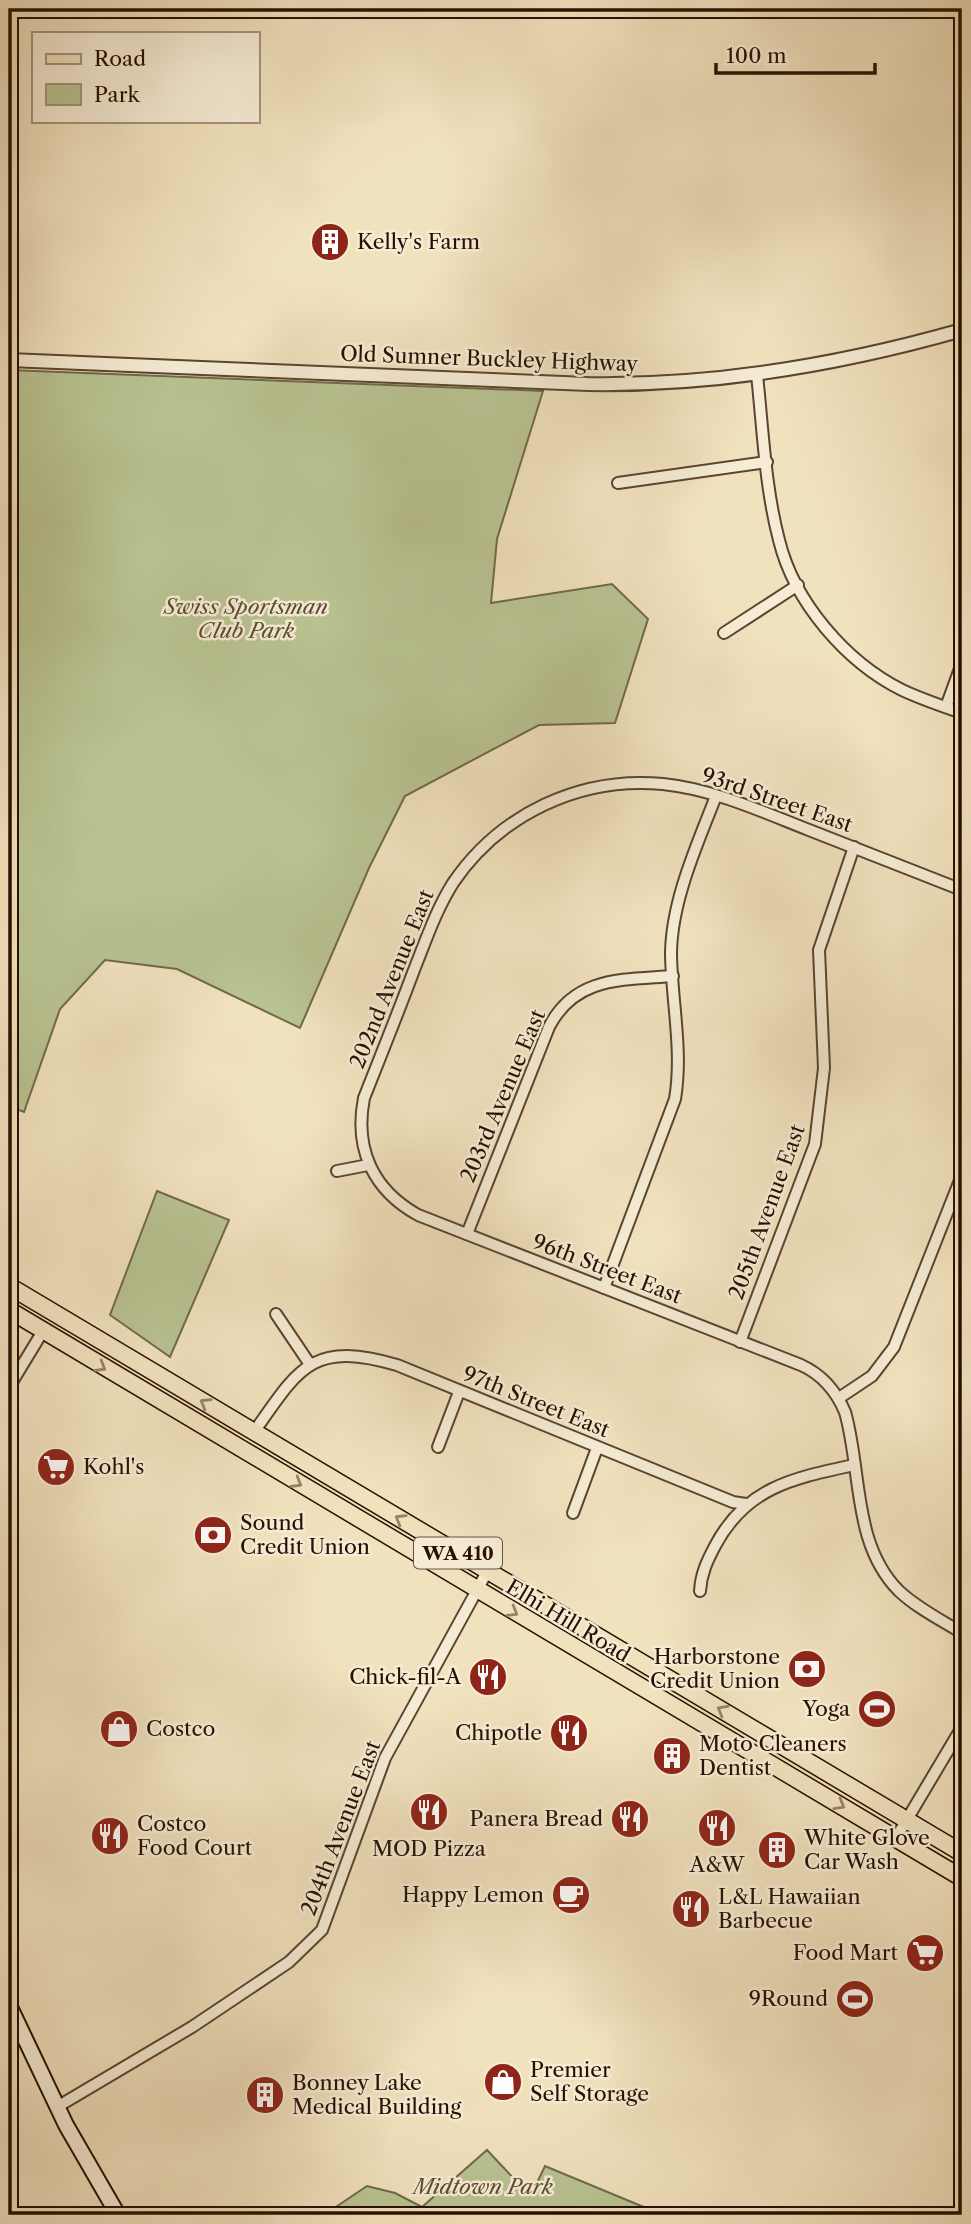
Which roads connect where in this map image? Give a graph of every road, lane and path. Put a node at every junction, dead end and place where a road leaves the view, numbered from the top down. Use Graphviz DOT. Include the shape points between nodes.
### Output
graph roads {
  1 [pos="962,330"];
  2 [pos="9,360"];
  3 [pos="757,375"];
  4 [pos="768,462"];
  5 [pos="618,483"];
  6 [pos="798,585"];
  7 [pos="724,633"];
  8 [pos="962,663"];
  9 [pos="946,707"];
  10 [pos="962,713"];
  11 [pos="572,793"];
  12 [pos="716,796"];
  13 [pos="854,847"];
  14 [pos="962,890"];
  15 [pos="673,976"];
  16 [pos="369,1165"];
  17 [pos="337,1171"];
  18 [pos="962,1175"];
  19 [pos="467,1234"];
  20 [pos="9,1286"];
  21 [pos="604,1288"];
  22 [pos="9,1310"];
  23 [pos="276,1314"];
  24 [pos="43,1331"];
  25 [pos="740,1342"];
  26 [pos="309,1363"];
  27 [pos="9,1387"];
  28 [pos="459,1392"];
  29 [pos="839,1398"];
  30 [pos="254,1432"];
  31 [pos="438,1447"];
  32 [pos="597,1448"];
  33 [pos="854,1465"];
  34 [pos="746,1504"];
  35 [pos="573,1513"];
  36 [pos="488,1570"];
  37 [pos="477,1590"];
  38 [pos="700,1591"];
  39 [pos="962,1633"];
  40 [pos="962,1727"];
  41 [pos="908,1820"];
  42 [pos="896,1838"];
  43 [pos="962,1853"];
  44 [pos="962,1878"];
  45 [pos="9,2005"];
  46 [pos="57,2107"];
  47 [pos="118,2215"];
  1 -- 3 [label="street, Old Sumner Buckley Highway" via="882,352"];
  2 -- 3 [label="street, Old Sumner Buckley Highway" via="588,384 663,384"];
  3 -- 4 [label="street"];
  4 -- 5 [label="street"];
  4 -- 6 [label="street" via="779,544"];
  6 -- 7 [label="street"];
  6 -- 9 [label="street" via="826,628 858,659 900,689"];
  8 -- 9 [label="street"];
  9 -- 10 [label="street"];
  11 -- 12 [label="street, 93rd Street East" via="644,783"];
  11 -- 16 [label="street, 202nd Avenue East" via="530,812 501,832 475,856 444,899 364,1098 361,1140"];
  12 -- 13 [label="street, 93rd Street East"];
  12 -- 15 [label="street" via="681,900 672,938"];
  13 -- 14 [label="street, 93rd Street East"];
  13 -- 25 [label="street, 205th Avenue East" via="819,950 824,1068 815,1144"];
  15 -- 19 [label="street, 203rd Avenue East" via="604,981 581,990 562,1005"];
  15 -- 21 [label="street" via="675,1100"];
  16 -- 17 [label="street"];
  16 -- 19 [label="street, 96th Street East" via="381,1186 404,1208"];
  18 -- 29 [label="street" via="894,1347 872,1376"];
  19 -- 21 [label="street, 96th Street East"];
  30 -- 20 [label="main road, Elhi Hill Road / WA 410, one-way"];
  21 -- 25 [label="street, 96th Street East"];
  22 -- 24 [label="main road, Elhi Hill Road / WA 410"];
  23 -- 26 [label="street"];
  24 -- 27 [label="street"];
  24 -- 37 [label="main road, Elhi Hill Road / WA 410, one-way"];
  25 -- 29 [label="street, 96th Street East" via="816,1373"];
  26 -- 28 [label="street, 97th Street East" via="371,1357"];
  26 -- 30 [label="street"];
  28 -- 31 [label="street"];
  28 -- 32 [label="street, 97th Street East"];
  29 -- 33 [label="street"];
  36 -- 30 [label="main road, Elhi Hill Road / WA 410, one-way"];
  32 -- 34 [label="street, 97th Street East"];
  32 -- 35 [label="street"];
  33 -- 34 [label="street" via="795,1479"];
  33 -- 39 [label="street" via="869,1540 886,1575 913,1603"];
  34 -- 38 [label="street" via="735,1513 712,1551"];
  36 -- 37 [label="street, 204th Avenue East"];
  41 -- 36 [label="main road, Elhi Hill Road / WA 410, one-way"];
  37 -- 42 [label="main road, Elhi Hill Road / WA 410, one-way"];
  37 -- 46 [label="street, 204th Avenue East" via="385,1758 329,1917 315,1939 289,1962 192,2027"];
  40 -- 41 [label="street"];
  41 -- 42 [label="street"];
  41 -- 43 [label="main road, Elhi Hill Road / WA 410"];
  42 -- 44 [label="main road, Elhi Hill Road / WA 410"];
  45 -- 46 [label="main road"];
  46 -- 47 [label="main road"];
}
